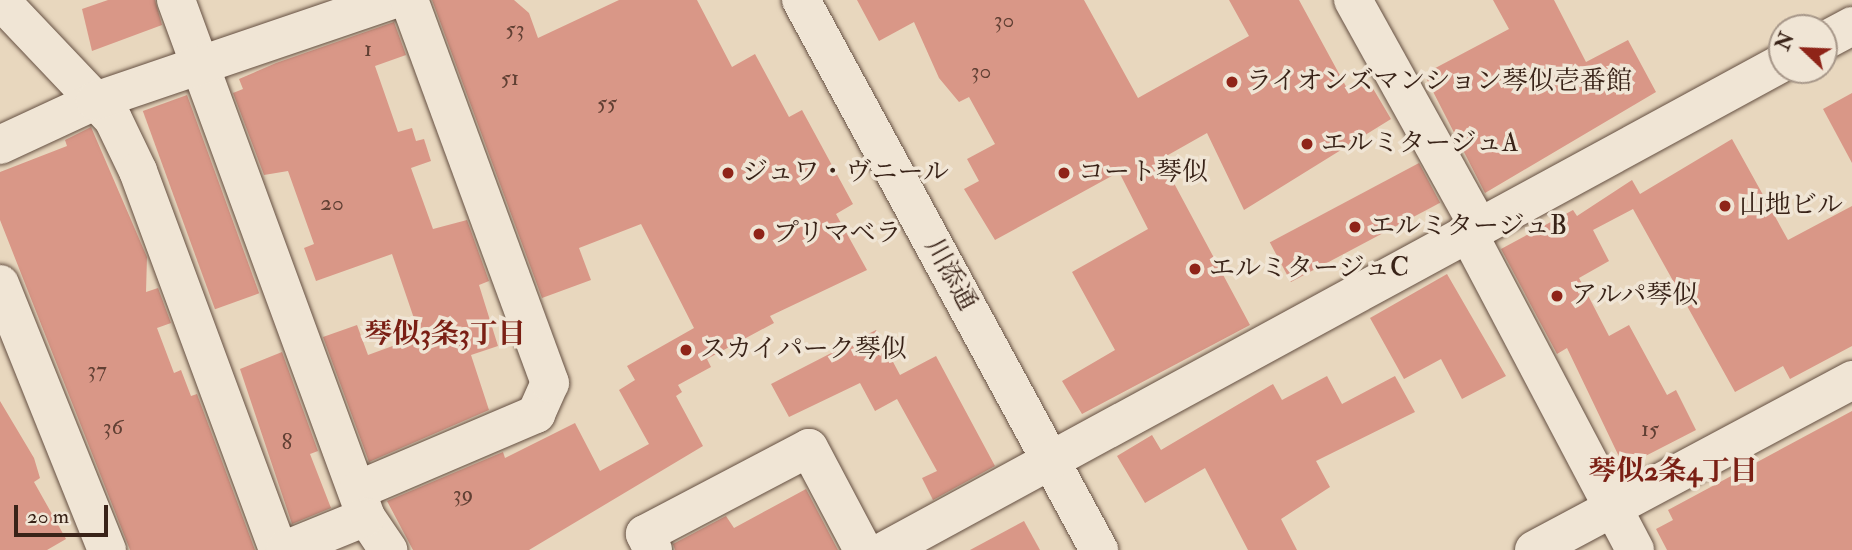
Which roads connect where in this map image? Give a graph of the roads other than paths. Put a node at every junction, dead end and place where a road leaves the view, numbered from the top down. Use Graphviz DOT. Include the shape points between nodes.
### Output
graph roads {
  1 [pos="1,0"];
  2 [pos="176,0"];
  3 [pos="392,0"];
  4 [pos="409,0"];
  5 [pos="801,0"];
  6 [pos="1353,0"];
  7 [pos="201,65"];
  8 [pos="1768,72"];
  9 [pos="95,101"];
  10 [pos="0,145"];
  11 [pos="1474,230"];
  12 [pos="2,294"];
  13 [pos="1852,380"];
  14 [pos="1051,459"];
  15 [pos="362,504"];
  16 [pos="1613,508"];
  17 [pos="107,550"];
  18 [pos="278,550"];
  19 [pos="285,550"];
  20 [pos="388,550"];
  21 [pos="653,550"];
  22 [pos="863,550"];
  23 [pos="886,550"];
  24 [pos="1099,550"];
  25 [pos="1534,550"];
  26 [pos="1635,550"];
  1 -- 9 [label="street"];
  2 -- 7 [label="street"];
  3 -- 7 [label="street"];
  4 -- 15 [label="street" via="550,383 536,414"];
  5 -- 14 [label="street, 川添通"];
  6 -- 11 [label="street"];
  7 -- 9 [label="street"];
  7 -- 15 [label="street"];
  8 -- 11 [label="street"];
  9 -- 10 [label="street"];
  9 -- 18 [label="street" via="113,119 138,171"];
  11 -- 14 [label="street"];
  11 -- 16 [label="street"];
  12 -- 17 [label="street"];
  13 -- 16 [label="street"];
  14 -- 23 [label="street"];
  14 -- 24 [label="street, 川添通"];
  15 -- 19 [label="street"];
  15 -- 20 [label="street"];
  16 -- 25 [label="street"];
  16 -- 26 [label="street"];
  21 -- 22 [label="street" via="645,534 809,448"];
}
